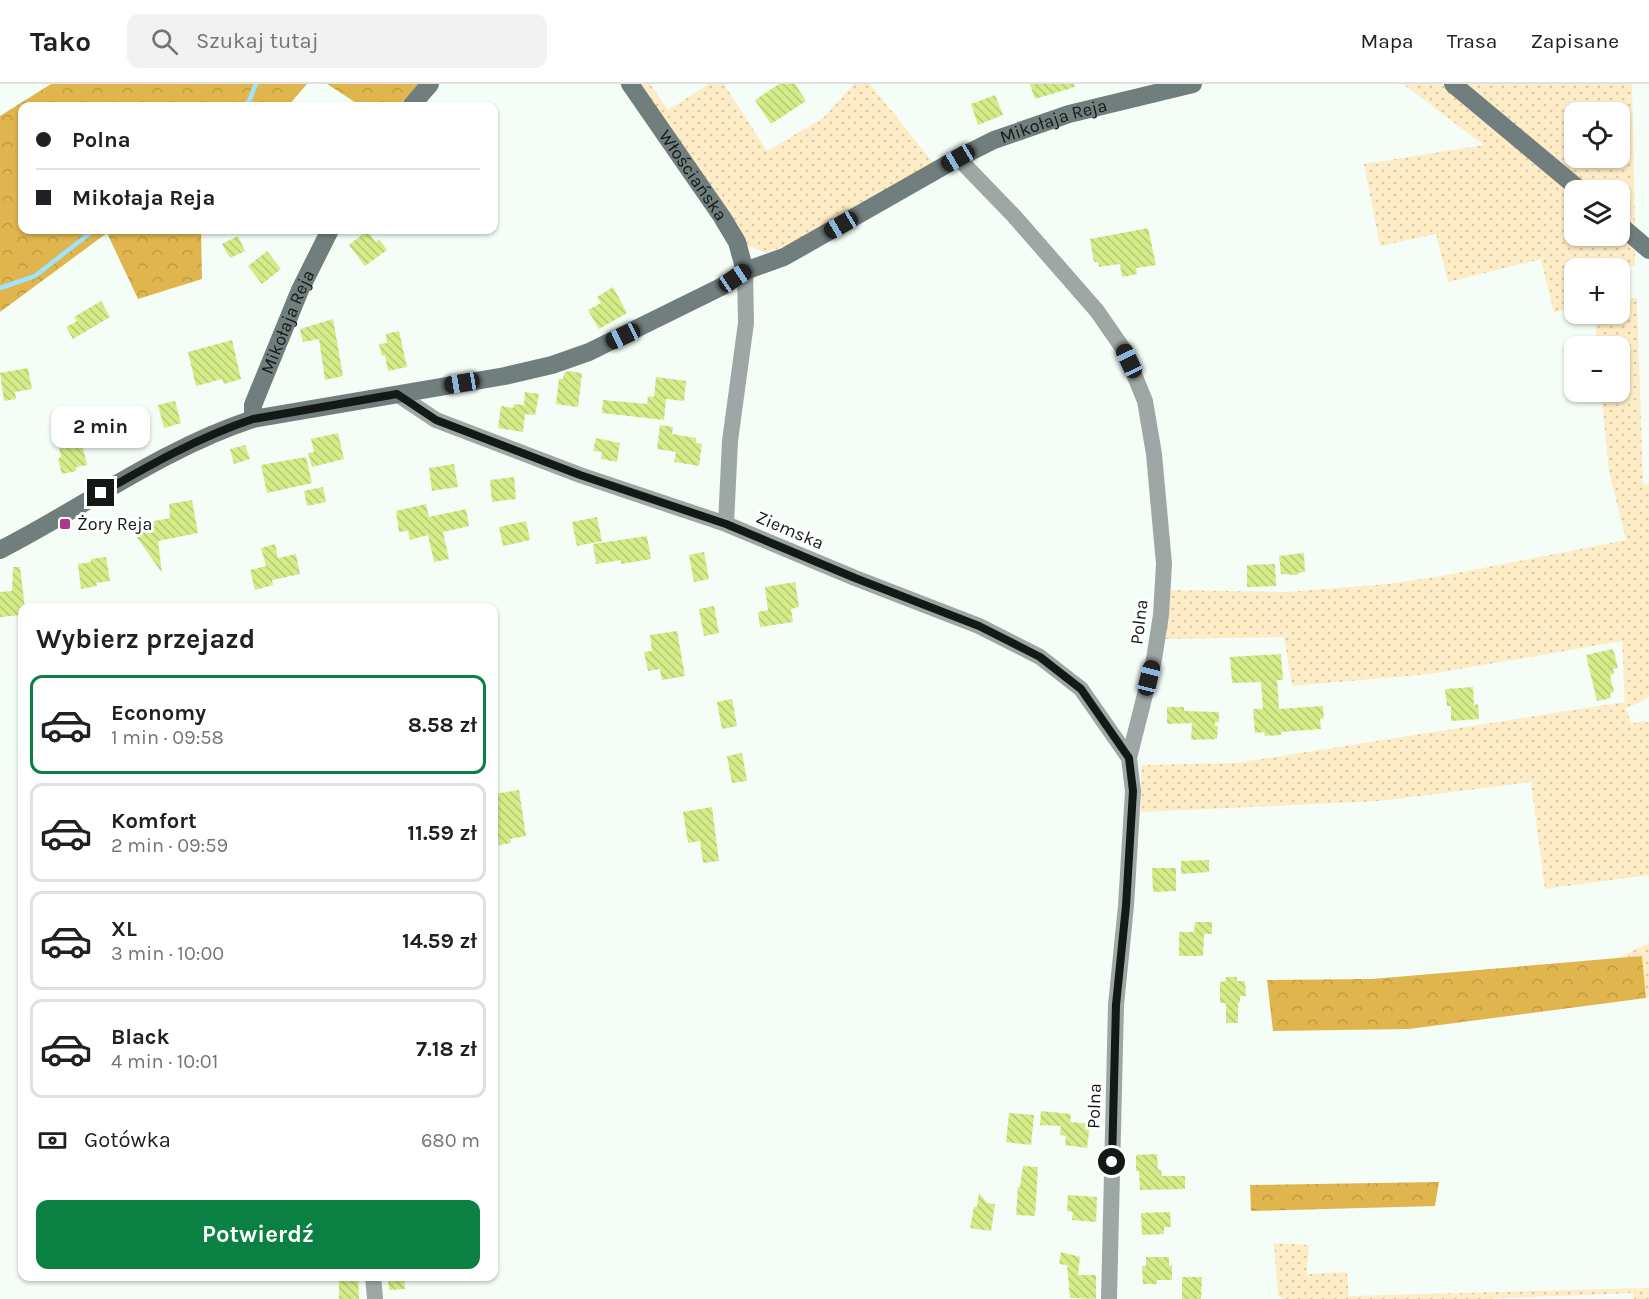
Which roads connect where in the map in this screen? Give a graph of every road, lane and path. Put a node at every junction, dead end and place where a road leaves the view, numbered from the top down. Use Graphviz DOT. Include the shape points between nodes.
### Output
graph roads {
  1 [pos="430,84"];
  2 [pos="630,84"];
  3 [pos="1193,84"];
  4 [pos="1453,84"];
  5 [pos="414,102"];
  6 [pos="958,158"];
  7 [pos="1568,180"];
  8 [pos="328,234"];
  9 [pos="1630,234"];
  10 [pos="1649,250"];
  11 [pos="745,271"];
  12 [pos="397,394"];
  13 [pos="253,419"];
  14 [pos="726,524"];
  15 [pos="0,550"];
  16 [pos="1129,758"];
  17 [pos="373,1281"];
  18 [pos="375,1299"];
  19 [pos="1109,1299"];
  1 -- 5 [label="street"];
  2 -- 11 [label="street, Włościańska" via="722,217 737,242"];
  3 -- 6 [label="street, Mikołaja Reja" via="1049,120"];
  4 -- 7 [label="street"];
  6 -- 11 [label="street, Mikołaja Reja" via="784,257"];
  6 -- 16 [label="street, Polna" via="1097,310 1124,350 1145,401 1164,564 1154,658"];
  8 -- 13 [label="street, Mikołaja Reja" via="300,290 253,405"];
  9 -- 10 [label="street"];
  11 -- 12 [label="street, Mikołaja Reja" via="715,290 589,352 505,376"];
  11 -- 14 [label="street" via="746,323 730,441"];
  12 -- 13 [label="street, Mikołaja Reja"];
  12 -- 14 [label="street, Ziemska" via="436,420 580,475"];
  13 -- 15 [label="street, Mikołaja Reja" via="158,460"];
  14 -- 16 [label="street, Ziemska" via="979,626 1040,657 1081,689"];
  16 -- 19 [label="street, Polna" via="1133,791 1116,1005"];
  17 -- 18 [label="street"];
}
